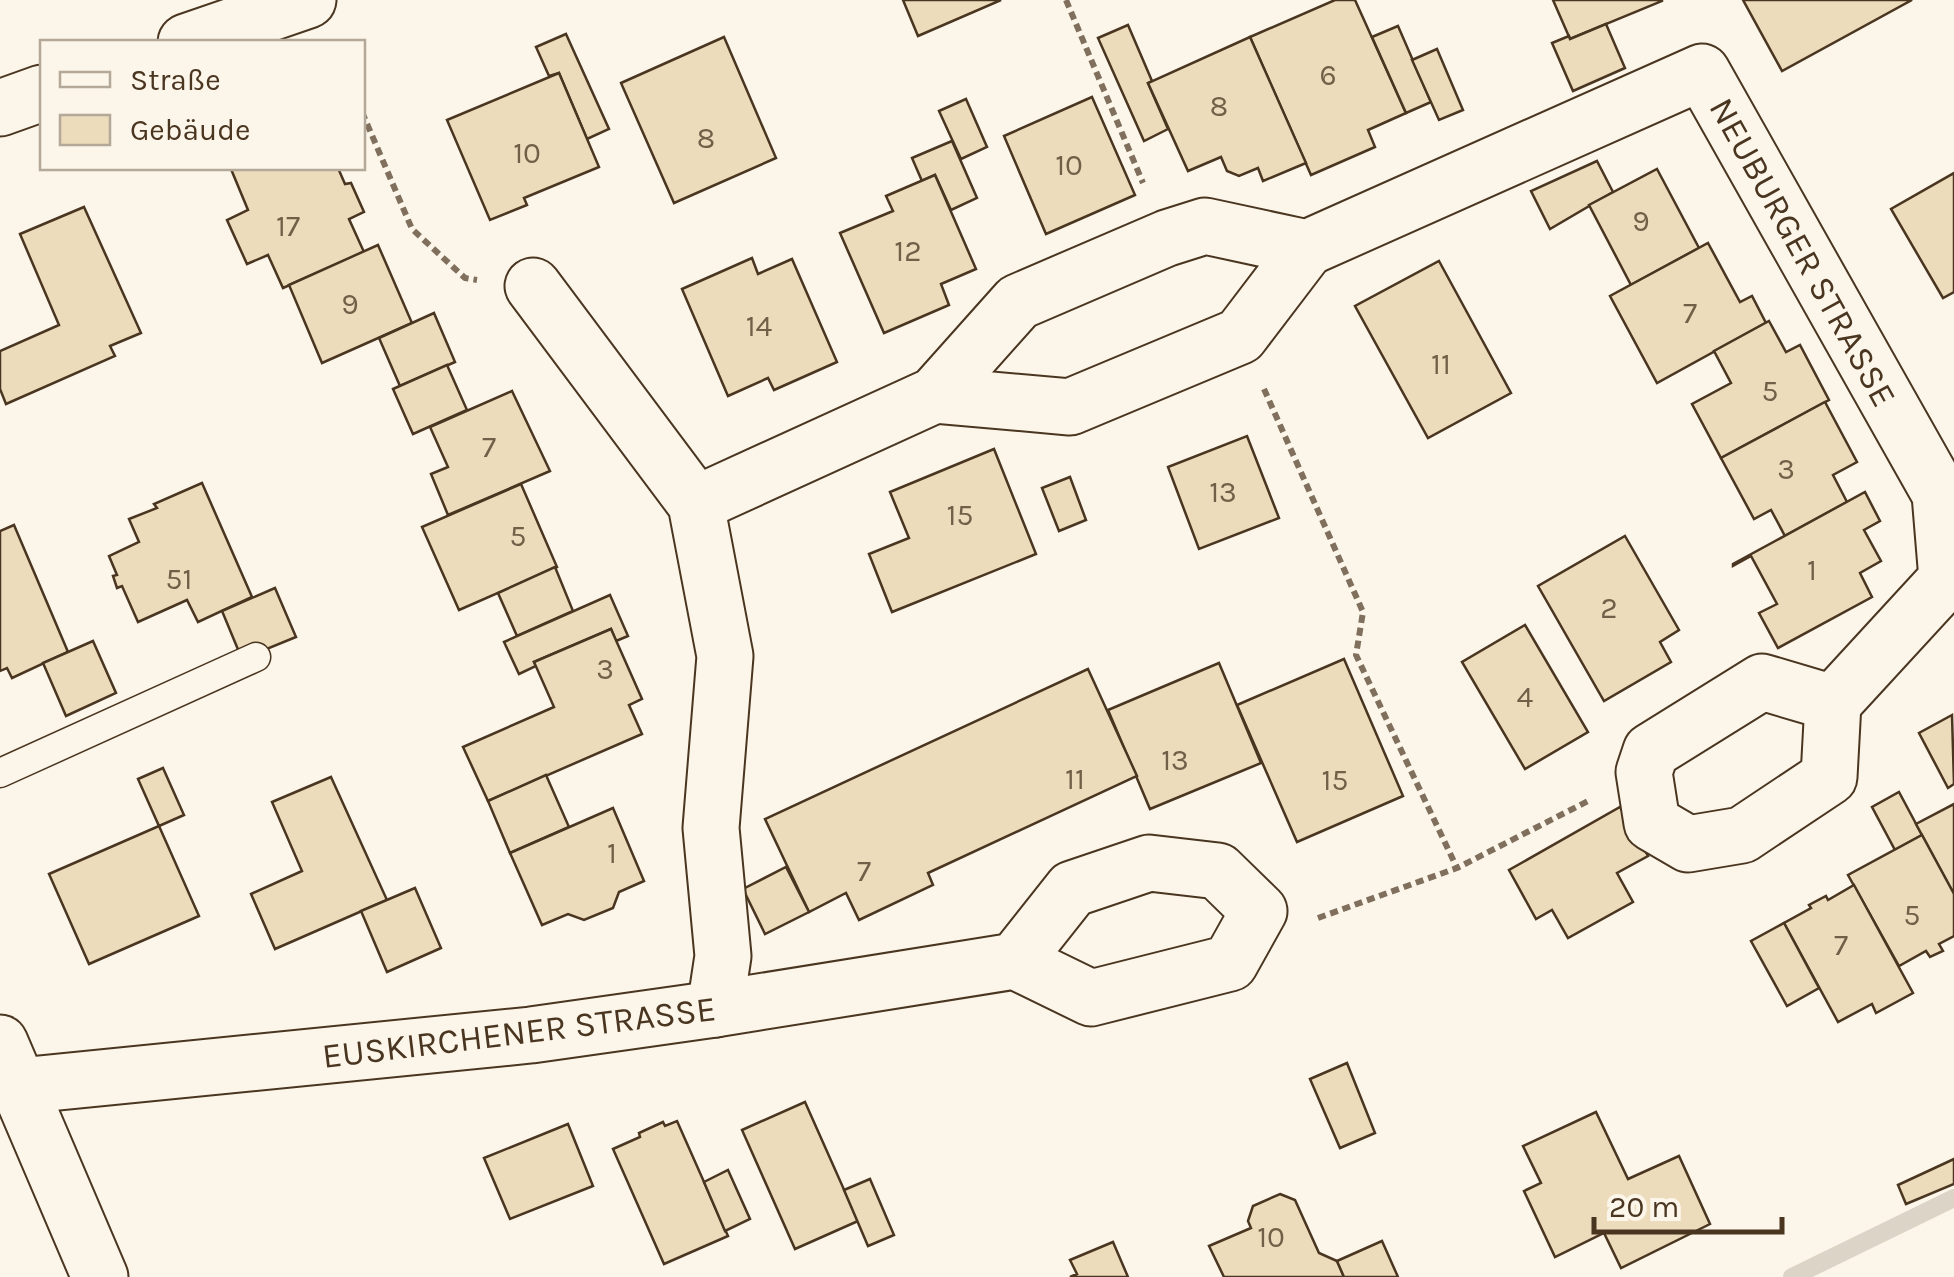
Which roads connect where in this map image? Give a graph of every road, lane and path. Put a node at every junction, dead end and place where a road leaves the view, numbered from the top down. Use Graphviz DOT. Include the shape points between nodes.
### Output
graph roads {
  1 [pos="308,0"];
  2 [pos="1066,0"];
  3 [pos="192,40"];
  4 [pos="40,94"];
  5 [pos="0,108"];
  6 [pos="365,119"];
  7 [pos="1166,238"];
  8 [pos="1308,248"];
  9 [pos="533,286"];
  10 [pos="1240,336"];
  11 [pos="935,395"];
  12 [pos="1947,490"];
  13 [pos="696,504"];
  14 [pos="256,658"];
  15 [pos="1833,703"];
  16 [pos="0,772"];
  17 [pos="1644,772"];
  18 [pos="1457,868"];
  19 [pos="1259,911"];
  20 [pos="1016,961"];
  21 [pos="714,1009"];
  22 [pos="10,1065"];
  23 [pos="100,1277"];
  1 -- 3 [label="street"];
  2 -- 7 [label="path"];
  4 -- 5 [label="street"];
  6 -- 9 [label="path" via="412,229 465,278"];
  7 -- 8 [label="street, NEUBURGER STRASSE" via="1205,226"];
  7 -- 11 [label="street, NEUBURGER STRASSE" via="1018,302"];
  8 -- 10 [label="street, NEUBURGER STRASSE"];
  8 -- 12 [label="street, NEUBURGER STRASSE" via="1702,72"];
  9 -- 13 [label="street"];
  10 -- 11 [label="street, NEUBURGER STRASSE" via="1070,407"];
  10 -- 18 [label="path" via="1363,612 1356,655"];
  11 -- 13 [label="street, NEUBURGER STRASSE"];
  12 -- 15 [label="street" via="1947,579"];
  13 -- 21 [label="street" via="725,656 710,828 722,956"];
  14 -- 16 [label="lane"];
  15 -- 17 [label="street" via="1762,682 1651,751"];
  15 -- 17 [label="street" via="1830,777 1742,835 1688,844 1652,823"];
  17 -- 18 [label="path"];
  18 -- 19 [label="path" via="1303,923"];
  19 -- 20 [label="street" via="1230,964 1092,998"];
  19 -- 20 [label="street" via="1218,871 1150,862 1072,889"];
  20 -- 21 [label="street, EUSKIRCHENER STRASSE"];
  21 -- 22 [label="street, EUSKIRCHENER STRASSE" via="532,1034"];
  22 -- 23 [label="street"];
}
